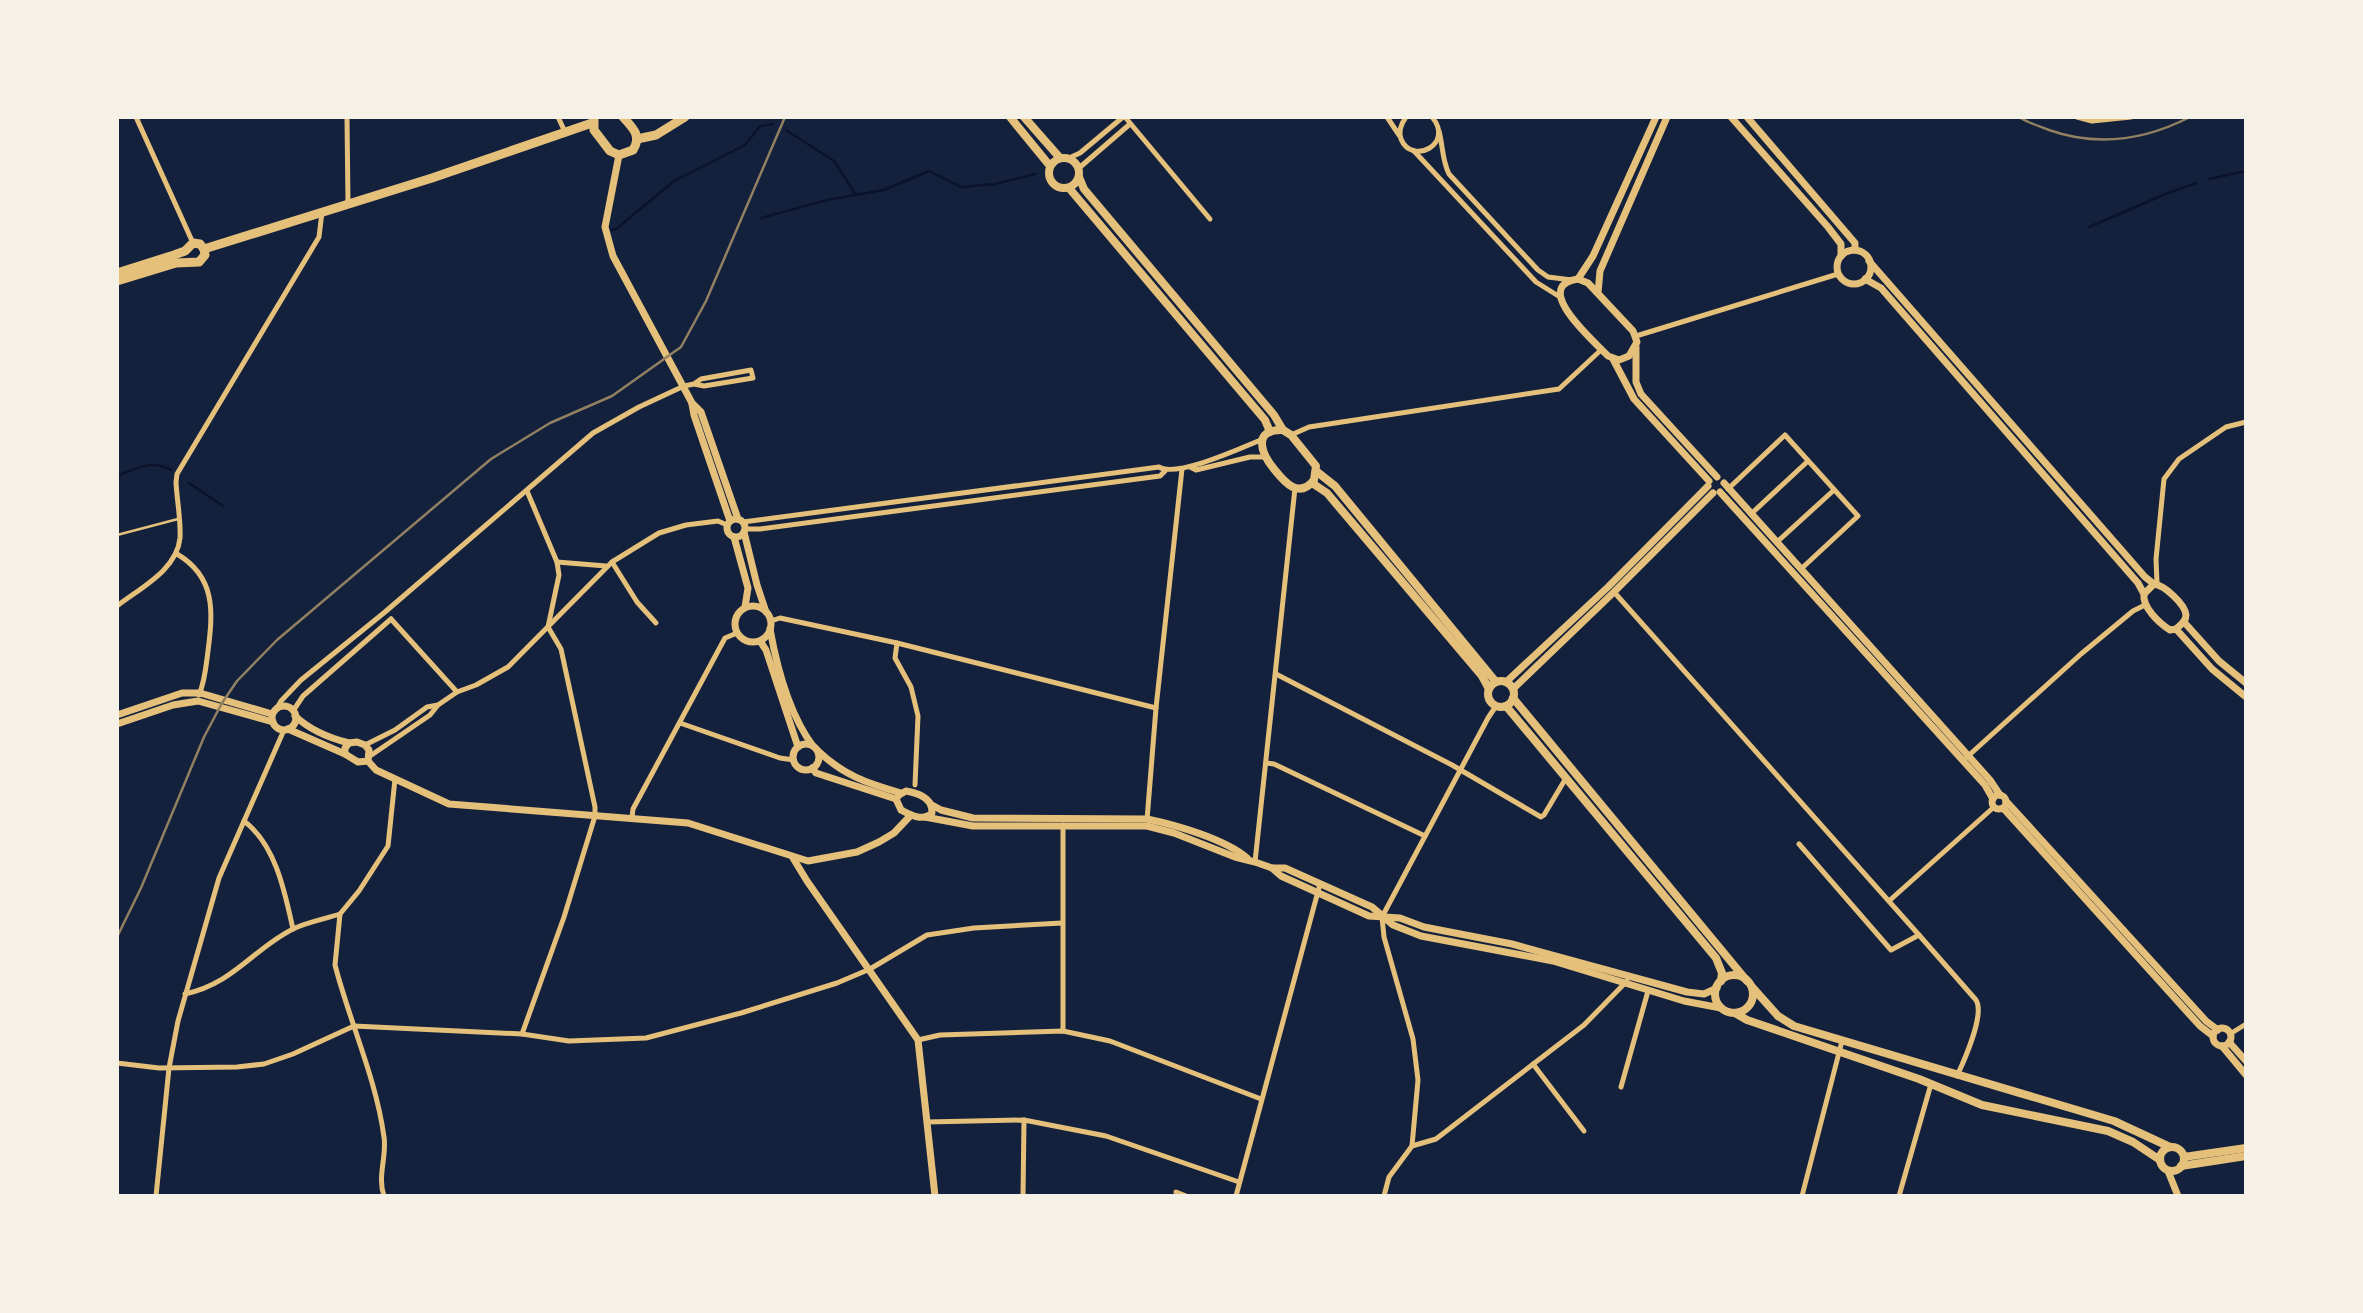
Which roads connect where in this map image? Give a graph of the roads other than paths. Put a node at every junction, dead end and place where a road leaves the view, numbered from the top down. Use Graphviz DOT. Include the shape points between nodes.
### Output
graph roads {
  1 [pos="136,117"];
  2 [pos="347,117"];
  3 [pos="558,117"];
  4 [pos="623,117"];
  5 [pos="685,117"];
  6 [pos="1010,117"];
  7 [pos="1024,117"];
  8 [pos="1124,117"];
  9 [pos="1387,117"];
  10 [pos="1406,117"];
  11 [pos="1432,117"];
  12 [pos="1656,117"];
  13 [pos="1667,117"];
  14 [pos="1731,117"];
  15 [pos="1747,117"];
  16 [pos="2077,117"];
  17 [pos="2131,117"];
  18 [pos="593,120"];
  19 [pos="1130,124"];
  20 [pos="1439,131"];
  21 [pos="566,134"];
  22 [pos="1400,137"];
  23 [pos="637,139"];
  24 [pos="1414,151"];
  25 [pos="619,155"];
  26 [pos="1065,158"];
  27 [pos="1050,166"];
  28 [pos="1079,172"];
  29 [pos="1069,187"];
  30 [pos="348,204"];
  31 [pos="322,212"];
  32 [pos="1210,219"];
  33 [pos="193,243"];
  34 [pos="204,249"];
  35 [pos="1855,250"];
  36 [pos="185,251"];
  37 [pos="1841,256"];
  38 [pos="190,261"];
  39 [pos="1869,261"];
  40 [pos="117,273"];
  41 [pos="1838,274"];
  42 [pos="1575,279"];
  43 [pos="1865,279"];
  44 [pos="117,281"];
  45 [pos="1598,293"];
  46 [pos="1560,297"];
  47 [pos="1636,336"];
  48 [pos="1636,347"];
  49 [pos="1602,349"];
  50 [pos="1613,359"];
  51 [pos="694,384"];
  52 [pos="684,386"];
  53 [pos="2246,422"];
  54 [pos="1287,432"];
  55 [pos="1266,436"];
  56 [pos="1264,457"];
  57 [pos="1808,461"];
  58 [pos="1191,467"];
  59 [pos="1182,468"];
  60 [pos="1165,471"];
  61 [pos="1316,471"];
  62 [pos="1312,483"];
  63 [pos="1723,483"];
  64 [pos="1295,488"];
  65 [pos="1712,488"];
  66 [pos="1834,490"];
  67 [pos="527,491"];
  68 [pos="983,491"];
  69 [pos="984,499"];
  70 [pos="1751,514"];
  71 [pos="179,518"];
  72 [pos="738,525"];
  73 [pos="117,535"];
  74 [pos="734,537"];
  75 [pos="1777,542"];
  76 [pos="177,554"];
  77 [pos="557,562"];
  78 [pos="609,564"];
  79 [pos="1801,569"];
  80 [pos="2156,583"];
  81 [pos="1611,589"];
  82 [pos="2144,594"];
  83 [pos="2145,605"];
  84 [pos="117,606"];
  85 [pos="745,607"];
  86 [pos="385,612"];
  87 [pos="767,612"];
  88 [pos="391,619"];
  89 [pos="2184,622"];
  90 [pos="656,623"];
  91 [pos="770,625"];
  92 [pos="548,626"];
  93 [pos="2176,629"];
  94 [pos="737,633"];
  95 [pos="760,641"];
  96 [pos="897,643"];
  97 [pos="1276,674"];
  98 [pos="1496,682"];
  99 [pos="1506,682"];
  100 [pos="2246,683"];
  101 [pos="1489,689"];
  102 [pos="1513,689"];
  103 [pos="457,692"];
  104 [pos="199,697"];
  105 [pos="2246,697"];
  106 [pos="1513,698"];
  107 [pos="438,705"];
  108 [pos="1496,706"];
  109 [pos="1506,706"];
  110 [pos="1156,708"];
  111 [pos="294,713"];
  112 [pos="117,715"];
  113 [pos="274,715"];
  114 [pos="680,723"];
  115 [pos="117,724"];
  116 [pos="286,729"];
  117 [pos="349,743"];
  118 [pos="365,745"];
  119 [pos="798,747"];
  120 [pos="815,748"];
  121 [pos="345,754"];
  122 [pos="1967,757"];
  123 [pos="369,758"];
  124 [pos="794,760"];
  125 [pos="1266,763"];
  126 [pos="812,768"];
  127 [pos="1460,769"];
  128 [pos="1566,778"];
  129 [pos="395,779"];
  130 [pos="915,785"];
  131 [pos="899,796"];
  132 [pos="1999,802"];
  133 [pos="932,805"];
  134 [pos="911,815"];
  135 [pos="595,816"];
  136 [pos="632,817"];
  137 [pos="925,817"];
  138 [pos="244,821"];
  139 [pos="1063,822"];
  140 [pos="1147,823"];
  141 [pos="1425,836"];
  142 [pos="1799,844"];
  143 [pos="793,858"];
  144 [pos="1252,860"];
  145 [pos="808,861"];
  146 [pos="807,881"];
  147 [pos="1319,889"];
  148 [pos="1889,901"];
  149 [pos="340,914"];
  150 [pos="1382,917"];
  151 [pos="1062,923"];
  152 [pos="293,929"];
  153 [pos="1919,935"];
  154 [pos="870,969"];
  155 [pos="1628,981"];
  156 [pos="1719,984"];
  157 [pos="1750,984"];
  158 [pos="1648,991"];
  159 [pos="186,995"];
  160 [pos="1721,1008"];
  161 [pos="1735,1013"];
  162 [pos="2246,1024"];
  163 [pos="354,1026"];
  164 [pos="1063,1031"];
  165 [pos="2216,1033"];
  166 [pos="522,1034"];
  167 [pos="918,1040"];
  168 [pos="2227,1040"];
  169 [pos="1842,1041"];
  170 [pos="1839,1051"];
  171 [pos="2246,1061"];
  172 [pos="117,1063"];
  173 [pos="1533,1063"];
  174 [pos="1925,1066"];
  175 [pos="169,1068"];
  176 [pos="2246,1075"];
  177 [pos="1959,1077"];
  178 [pos="1919,1079"];
  179 [pos="1931,1084"];
  180 [pos="1620,1087"];
  181 [pos="1956,1094"];
  182 [pos="1261,1099"];
  183 [pos="1024,1120"];
  184 [pos="927,1122"];
  185 [pos="1584,1131"];
  186 [pos="1412,1146"];
  187 [pos="2170,1147"];
  188 [pos="2246,1148"];
  189 [pos="2246,1156"];
  190 [pos="2184,1157"];
  191 [pos="2160,1160"];
  192 [pos="2182,1167"];
  193 [pos="2168,1171"];
  194 [pos="1239,1182"];
  195 [pos="1176,1192"];
  196 [pos="156,1196"];
  197 [pos="384,1196"];
  198 [pos="935,1196"];
  199 [pos="1023,1196"];
  200 [pos="1185,1196"];
  201 [pos="1236,1196"];
  202 [pos="1384,1196"];
  203 [pos="1802,1196"];
  204 [pos="1899,1196"];
  205 [pos="2178,1196"];
  1 -- 33 [label="street"];
  2 -- 30 [label="street"];
  3 -- 21 [label="street"];
  4 -- 23 [label="main road"];
  5 -- 23 [label="main road" via="656,135"];
  6 -- 27 [label="main road"];
  7 -- 26 [label="main road"];
  8 -- 19 [label="street"];
  8 -- 26 [label="street" via="1080,153"];
  9 -- 22 [label="street"];
  10 -- 22 [label="street"];
  11 -- 20 [label="street"];
  12 -- 42 [label="street" via="1593,256"];
  13 -- 45 [label="street" via="1603,265"];
  14 -- 37 [label="street" via="1828,227 1841,244"];
  15 -- 35 [label="street" via="1855,243"];
  16 -- 17 [label="street" via="2092,121"];
  18 -- 21 [label="main road"];
  18 -- 25 [label="main road" via="594,130 610,151"];
  19 -- 28 [label="street"];
  19 -- 32 [label="street"];
  20 -- 24 [label="street" via="1429,149"];
  20 -- 42 [label="street" via="1449,174 1538,270 1548,277"];
  21 -- 30 [label="main road"];
  22 -- 24 [label="street"];
  23 -- 25 [label="main road" via="633,150"];
  24 -- 46 [label="street" via="1536,282"];
  25 -- 52 [label="street" via="607,239"];
  26 -- 27 [label="main road"];
  26 -- 28 [label="main road"];
  27 -- 29 [label="main road" via="1051,181"];
  28 -- 29 [label="main road"];
  28 -- 54 [label="main road" via="1084,189"];
  29 -- 55 [label="main road" via="1265,420"];
  30 -- 31 [label="main road"];
  31 -- 34 [label="main road"];
  31 -- 71 [label="street" via="319,237 177,474"];
  33 -- 34 [label="main road"];
  33 -- 36 [label="main road"];
  34 -- 38 [label="main road" via="202,261"];
  35 -- 37 [label="street"];
  35 -- 39 [label="street"];
  36 -- 38 [label="main road"];
  36 -- 40 [label="main road"];
  37 -- 41 [label="street"];
  38 -- 44 [label="main road"];
  39 -- 43 [label="street"];
  39 -- 80 [label="street" via="2136,567"];
  41 -- 43 [label="street" via="1850,284"];
  41 -- 47 [label="street"];
  42 -- 45 [label="street"];
  42 -- 46 [label="street" via="1563,286"];
  43 -- 82 [label="street" via="1881,288"];
  45 -- 47 [label="street"];
  46 -- 49 [label="street" via="1563,308"];
  47 -- 48 [label="street"];
  48 -- 50 [label="street" via="1629,356"];
  48 -- 63 [label="street" via="1636,382 1641,394"];
  49 -- 50 [label="street"];
  49 -- 54 [label="street" via="1559,389"];
  50 -- 65 [label="street" via="1634,399"];
  51 -- 51 [label="street" via="704,386 753,378 751,370"];
  51 -- 52 [label="street"];
  52 -- 67 [label="street" via="593,433"];
  52 -- 72 [label="street"];
  53 -- 80 [label="street" via="2226,427 2179,459 2164,478"];
  54 -- 55 [label="main road"];
  54 -- 61 [label="main road" via="1314,462"];
  55 -- 56 [label="main road" via="1261,448"];
  55 -- 58 [label="street"];
  56 -- 58 [label="street" via="1196,470"];
  56 -- 64 [label="main road" via="1286,484"];
  57 -- 63 [label="street" via="1785,435"];
  57 -- 66 [label="street"];
  57 -- 70 [label="street"];
  58 -- 59 [label="street"];
  59 -- 60 [label="street"];
  59 -- 110 [label="street"];
  60 -- 68 [label="street" via="1159,467"];
  60 -- 69 [label="street" via="1160,476"];
  61 -- 62 [label="main road"];
  61 -- 98 [label="main road" via="1335,486"];
  62 -- 64 [label="main road"];
  62 -- 101 [label="main road" via="1327,493"];
  63 -- 65 [label="street"];
  63 -- 65 [label="street" via="1723,488"];
  63 -- 70 [label="street"];
  64 -- 97 [label="street"];
  65 -- 81 [label="street"];
  65 -- 132 [label="street"];
  66 -- 75 [label="street"];
  66 -- 79 [label="street" via="1858,516"];
  67 -- 77 [label="street"];
  67 -- 86 [label="street"];
  68 -- 69 [label="street"];
  68 -- 72 [label="street"];
  69 -- 72 [label="street" via="760,529"];
  70 -- 75 [label="street"];
  71 -- 73 [label="lane"];
  71 -- 76 [label="street"];
  72 -- 74 [label="street" via="740,536"];
  72 -- 74 [label="street" via="729,534"];
  72 -- 78 [label="street" via="718,521 659,533"];
  72 -- 87 [label="street"];
  74 -- 85 [label="street" via="748,587"];
  75 -- 79 [label="street"];
  76 -- 84 [label="street" via="169,566"];
  76 -- 104 [label="street" via="194,567 211,601"];
  77 -- 78 [label="street"];
  77 -- 92 [label="street" via="559,575"];
  78 -- 90 [label="street"];
  78 -- 92 [label="street"];
  79 -- 122 [label="street"];
  80 -- 82 [label="street"];
  80 -- 89 [label="street" via="2184,609"];
  81 -- 99 [label="street"];
  81 -- 102 [label="street"];
  81 -- 148 [label="street"];
  82 -- 83 [label="street"];
  83 -- 93 [label="street" via="2165,627"];
  83 -- 122 [label="street" via="2081,654"];
  85 -- 87 [label="street"];
  85 -- 94 [label="street" via="735,618"];
  86 -- 88 [label="street"];
  86 -- 113 [label="street" via="301,681"];
  87 -- 91 [label="street"];
  88 -- 103 [label="street"];
  88 -- 111 [label="street" via="303,696"];
  89 -- 93 [label="street"];
  89 -- 100 [label="street"];
  91 -- 95 [label="street"];
  91 -- 96 [label="street" via="780,618"];
  91 -- 120 [label="street" via="791,705"];
  92 -- 103 [label="street" via="508,667"];
  92 -- 135 [label="street" via="561,649"];
  93 -- 105 [label="street"];
  94 -- 95 [label="street" via="744,640"];
  94 -- 114 [label="street" via="725,638"];
  95 -- 119 [label="street"];
  96 -- 110 [label="street"];
  96 -- 130 [label="street" via="895,658 911,687 918,716"];
  97 -- 125 [label="street"];
  97 -- 127 [label="street"];
  98 -- 99 [label="main road"];
  98 -- 101 [label="main road"];
  99 -- 102 [label="main road"];
  101 -- 108 [label="main road" via="1490,701"];
  102 -- 106 [label="main road"];
  103 -- 107 [label="street"];
  104 -- 112 [label="street" via="181,694"];
  104 -- 113 [label="street"];
  104 -- 115 [label="street"];
  106 -- 109 [label="main road"];
  106 -- 157 [label="main road"];
  107 -- 118 [label="street" via="427,707"];
  107 -- 123 [label="street"];
  108 -- 109 [label="main road"];
  108 -- 127 [label="street"];
  109 -- 128 [label="main road"];
  110 -- 140 [label="street"];
  111 -- 113 [label="street" via="285,706"];
  111 -- 116 [label="street" via="294,723"];
  111 -- 117 [label="street" via="306,726"];
  113 -- 116 [label="street" via="278,728"];
  114 -- 124 [label="street"];
  114 -- 136 [label="street"];
  116 -- 121 [label="street"];
  116 -- 138 [label="street"];
  117 -- 118 [label="street"];
  117 -- 121 [label="street"];
  118 -- 123 [label="street"];
  119 -- 120 [label="street" via="808,744"];
  119 -- 124 [label="street"];
  120 -- 126 [label="street" via="818,760"];
  120 -- 131 [label="street" via="843,773"];
  121 -- 123 [label="street" via="358,762"];
  122 -- 132 [label="street" via="1990,780"];
  123 -- 129 [label="street" via="376,770"];
  124 -- 126 [label="street" via="801,769"];
  125 -- 141 [label="street"];
  125 -- 144 [label="street"];
  126 -- 131 [label="street" via="816,773"];
  127 -- 128 [label="street" via="1541,817"];
  127 -- 141 [label="street"];
  128 -- 156 [label="main road" via="1716,957"];
  129 -- 135 [label="street" via="449,804"];
  129 -- 149 [label="street" via="388,846"];
  131 -- 133 [label="street" via="918,794"];
  131 -- 134 [label="street" via="899,807"];
  132 -- 148 [label="street"];
  132 -- 165 [label="street"];
  133 -- 137 [label="street" via="932,813"];
  133 -- 139 [label="street" via="973,818"];
  134 -- 137 [label="street"];
  134 -- 145 [label="street" via="894,833 857,852"];
  135 -- 136 [label="street"];
  135 -- 166 [label="street"];
  136 -- 143 [label="street" via="688,823"];
  137 -- 139 [label="street" via="973,826"];
  138 -- 152 [label="street" via="276,867"];
  138 -- 159 [label="street" via="219,878"];
  139 -- 140 [label="street"];
  139 -- 151 [label="street"];
  140 -- 144 [label="street" via="1173,824"];
  141 -- 150 [label="street"];
  142 -- 153 [label="street" via="1891,950"];
  143 -- 145 [label="street"];
  143 -- 146 [label="street"];
  144 -- 147 [label="street"];
  145 -- 146 [label="street"];
  146 -- 154 [label="street"];
  147 -- 150 [label="street" via="1369,916"];
  147 -- 182 [label="street"];
  148 -- 153 [label="street"];
  149 -- 152 [label="street"];
  149 -- 163 [label="street" via="335,965"];
  150 -- 155 [label="street" via="1421,936 1553,961"];
  150 -- 186 [label="street" via="1413,1039 1418,1080"];
  151 -- 154 [label="street" via="927,935"];
  151 -- 164 [label="street"];
  152 -- 159 [label="street" via="225,979"];
  153 -- 177 [label="street" via="1979,1005"];
  154 -- 166 [label="street" via="741,1013 646,1038 569,1041"];
  154 -- 167 [label="street"];
  155 -- 156 [label="street" via="1698,994"];
  155 -- 158 [label="street"];
  155 -- 173 [label="street" via="1584,1025"];
  156 -- 157 [label="main road" via="1737,975"];
  156 -- 160 [label="main road" via="1716,999"];
  157 -- 161 [label="main road" via="1753,999 1746,1009"];
  157 -- 169 [label="main road" via="1783,1020"];
  158 -- 160 [label="street"];
  158 -- 180 [label="street"];
  159 -- 175 [label="street"];
  160 -- 161 [label="main road"];
  161 -- 170 [label="main road"];
  162 -- 168 [label="street"];
  163 -- 166 [label="street"];
  163 -- 175 [label="street" via="264,1064"];
  163 -- 197 [label="street" via="385,1140"];
  164 -- 167 [label="street" via="940,1035"];
  164 -- 182 [label="street" via="1110,1041"];
  165 -- 168 [label="street" via="2225,1029"];
  165 -- 168 [label="street" via="2217,1044"];
  167 -- 184 [label="street"];
  168 -- 171 [label="street"];
  168 -- 176 [label="street"];
  169 -- 170 [label="street"];
  169 -- 174 [label="main road"];
  170 -- 178 [label="main road"];
  170 -- 203 [label="street"];
  172 -- 175 [label="street"];
  173 -- 185 [label="street"];
  173 -- 186 [label="street" via="1436,1139"];
  174 -- 177 [label="main road"];
  174 -- 178 [label="main road"];
  175 -- 196 [label="street"];
  177 -- 181 [label="main road" via="1963,1088"];
  177 -- 187 [label="main road" via="2114,1121"];
  178 -- 179 [label="main road"];
  179 -- 181 [label="main road"];
  179 -- 204 [label="street"];
  181 -- 191 [label="main road" via="1982,1105 2108,1131"];
  182 -- 194 [label="street"];
  183 -- 184 [label="street"];
  183 -- 194 [label="street" via="1106,1136"];
  183 -- 199 [label="street"];
  184 -- 198 [label="street"];
  186 -- 202 [label="street" via="1389,1177"];
  187 -- 190 [label="main road"];
  187 -- 191 [label="main road"];
  188 -- 190 [label="main road"];
  189 -- 192 [label="main road"];
  190 -- 192 [label="main road"];
  191 -- 193 [label="main road"];
  192 -- 193 [label="main road"];
  193 -- 205 [label="street"];
  194 -- 201 [label="street"];
  195 -- 200 [label="street"];
}
